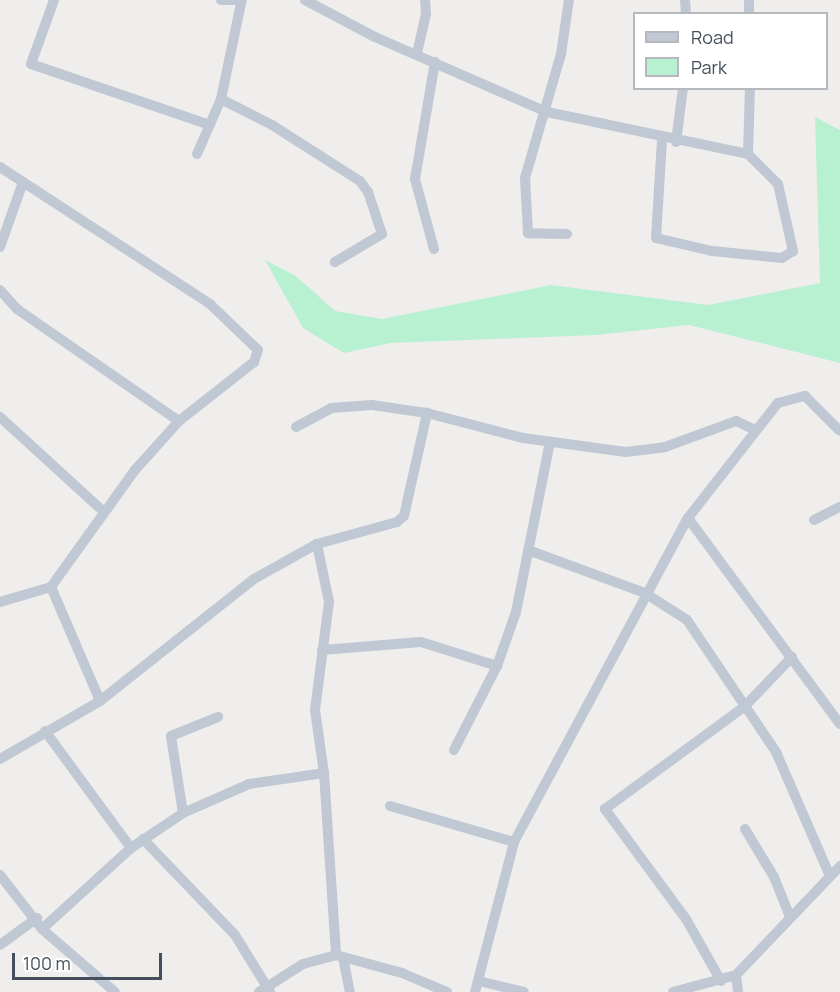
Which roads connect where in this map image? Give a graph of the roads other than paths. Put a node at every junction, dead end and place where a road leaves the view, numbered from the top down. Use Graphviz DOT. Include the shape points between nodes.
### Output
graph roads {
  1 [pos="54,0"];
  2 [pos="221,0"];
  3 [pos="305,0"];
  4 [pos="425,0"];
  5 [pos="569,0"];
  6 [pos="242,1"];
  7 [pos="417,53"];
  8 [pos="435,62"];
  9 [pos="683,90"];
  10 [pos="750,90"];
  11 [pos="221,99"];
  12 [pos="547,112"];
  13 [pos="210,125"];
  14 [pos="662,139"];
  15 [pos="676,142"];
  16 [pos="748,153"];
  17 [pos="197,154"];
  18 [pos="0,167"];
  19 [pos="23,182"];
  20 [pos="567,234"];
  21 [pos="0,248"];
  22 [pos="434,249"];
  23 [pos="335,262"];
  24 [pos="0,290"];
  25 [pos="427,413"];
  26 [pos="0,417"];
  27 [pos="179,421"];
  28 [pos="296,427"];
  29 [pos="755,430"];
  30 [pos="840,430"];
  31 [pos="550,442"];
  32 [pos="840,507"];
  33 [pos="104,512"];
  34 [pos="688,518"];
  35 [pos="813,520"];
  36 [pos="317,544"];
  37 [pos="528,550"];
  38 [pos="51,587"];
  39 [pos="645,593"];
  40 [pos="0,602"];
  41 [pos="322,651"];
  42 [pos="792,657"];
  43 [pos="497,666"];
  44 [pos="100,701"];
  45 [pos="745,706"];
  46 [pos="218,717"];
  47 [pos="840,724"];
  48 [pos="45,731"];
  49 [pos="454,750"];
  50 [pos="0,759"];
  51 [pos="324,773"];
  52 [pos="390,806"];
  53 [pos="183,813"];
  54 [pos="745,830"];
  55 [pos="143,839"];
  56 [pos="514,843"];
  57 [pos="131,848"];
  58 [pos="840,866"];
  59 [pos="0,875"];
  60 [pos="830,876"];
  61 [pos="11,890"];
  62 [pos="0,894"];
  63 [pos="790,917"];
  64 [pos="39,923"];
  65 [pos="0,945"];
  66 [pos="339,956"];
  67 [pos="736,975"];
  68 [pos="721,981"];
  69 [pos="477,987"];
  70 [pos="270,989"];
  71 [pos="111,991"];
  72 [pos="259,992"];
  73 [pos="350,992"];
  74 [pos="447,992"];
  75 [pos="524,992"];
  76 [pos="673,992"];
  77 [pos="738,992"];
  1 -- 13 [label="street" via="31,64"];
  2 -- 6 [label="street"];
  3 -- 7 [label="street" via="375,37"];
  4 -- 7 [label="street" via="426,14"];
  5 -- 12 [label="street"];
  6 -- 11 [label="street"];
  7 -- 8 [label="street"];
  8 -- 12 [label="street"];
  8 -- 22 [label="street" via="415,179"];
  9 -- 15 [label="street"];
  10 -- 16 [label="street"];
  11 -- 13 [label="street"];
  11 -- 23 [label="street" via="272,125 360,181 368,192 382,234"];
  12 -- 14 [label="street"];
  12 -- 20 [label="street" via="525,178 528,233"];
  13 -- 17 [label="street"];
  14 -- 15 [label="street"];
  14 -- 16 [label="street" via="656,238 712,251 782,258 793,251 778,184"];
  15 -- 16 [label="street"];
  18 -- 19 [label="street"];
  19 -- 21 [label="street"];
  19 -- 27 [label="street" via="210,304 258,350 254,362"];
  24 -- 27 [label="street" via="17,309"];
  25 -- 28 [label="street" via="372,405 347,406 317,413"];
  25 -- 31 [label="street"];
  25 -- 36 [label="street" via="404,516 397,522"];
  26 -- 33 [label="street"];
  27 -- 33 [label="street"];
  29 -- 30 [label="street" via="778,403 805,396"];
  29 -- 31 [label="street" via="736,421 665,447 639,452"];
  29 -- 34 [label="street"];
  31 -- 37 [label="street"];
  32 -- 35 [label="street"];
  33 -- 38 [label="street"];
  34 -- 39 [label="street"];
  34 -- 42 [label="street"];
  36 -- 41 [label="street" via="329,602"];
  36 -- 44 [label="street" via="238,590"];
  37 -- 39 [label="street"];
  37 -- 43 [label="street" via="516,612"];
  38 -- 40 [label="street"];
  38 -- 44 [label="street"];
  39 -- 45 [label="street" via="687,620"];
  39 -- 56 [label="street"];
  41 -- 43 [label="street" via="421,642"];
  41 -- 51 [label="street" via="315,710"];
  42 -- 45 [label="street"];
  42 -- 47 [label="street"];
  43 -- 49 [label="street"];
  44 -- 48 [label="street"];
  45 -- 60 [label="street" via="786,770"];
  45 -- 68 [label="street" via="605,809 686,919"];
  46 -- 53 [label="street" via="171,736"];
  48 -- 50 [label="street"];
  48 -- 57 [label="street"];
  51 -- 53 [label="street" via="249,784"];
  51 -- 66 [label="street"];
  52 -- 56 [label="street"];
  53 -- 55 [label="street"];
  54 -- 63 [label="street" via="774,877"];
  55 -- 57 [label="street"];
  55 -- 70 [label="street" via="235,935"];
  56 -- 69 [label="street"];
  57 -- 64 [label="street"];
  58 -- 60 [label="street"];
  59 -- 61 [label="street"];
  60 -- 63 [label="street"];
  61 -- 62 [label="street"];
  61 -- 64 [label="street"];
  63 -- 67 [label="street"];
  64 -- 65 [label="street"];
  64 -- 71 [label="street"];
  66 -- 70 [label="street" via="303,964"];
  66 -- 73 [label="street"];
  66 -- 74 [label="street" via="402,973"];
  67 -- 68 [label="street"];
  67 -- 77 [label="street"];
  68 -- 76 [label="street"];
  69 -- 75 [label="street"];
  70 -- 72 [label="street"];
}
